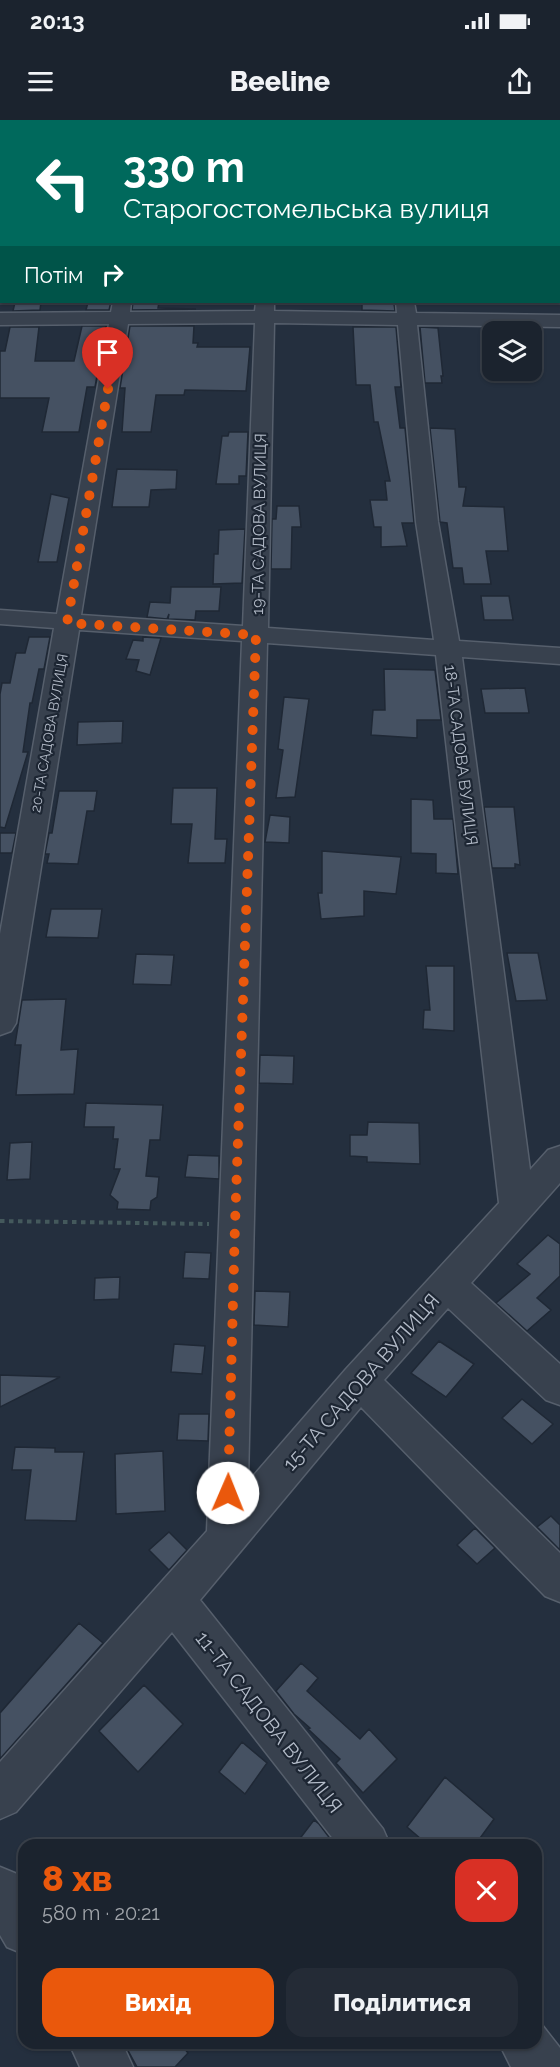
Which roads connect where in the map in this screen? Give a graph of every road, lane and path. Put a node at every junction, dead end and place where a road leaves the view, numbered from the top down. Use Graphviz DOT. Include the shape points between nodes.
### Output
graph roads {
  1 [pos="553,303"];
  2 [pos="264,309"];
  3 [pos="121,310"];
  4 [pos="405,311"];
  5 [pos="0,319"];
  6 [pos="559,324"];
  7 [pos="0,617"];
  8 [pos="67,623"];
  9 [pos="256,635"];
  10 [pos="448,648"];
  11 [pos="560,656"];
  12 [pos="0,1023"];
  13 [pos="560,1160"];
  14 [pos="516,1208"];
  15 [pos="0,1221"];
  16 [pos="235,1224"];
  17 [pos="447,1284"];
  18 [pos="359,1381"];
  19 [pos="560,1388"];
  20 [pos="227,1538"];
  21 [pos="560,1582"];
  22 [pos="172,1598"];
  23 [pos="0,1796"];
  24 [pos="362,1839"];
  25 [pos="0,1891"];
  26 [pos="18,1920"];
  27 [pos="98,2049"];
  28 [pos="529,2049"];
  29 [pos="108,2067"];
  30 [pos="543,2067"];
  1 -- 6 [label="street"];
  2 -- 3 [label="street"];
  2 -- 4 [label="street"];
  2 -- 9 [label="street, 19-ТА САДОВА ВУЛИЦЯ"];
  3 -- 5 [label="street"];
  3 -- 8 [label="street, 20-ТА САДОВА ВУЛИЦЯ"];
  4 -- 6 [label="street"];
  4 -- 10 [label="street, 18-ТА САДОВА ВУЛИЦЯ" via="427,522"];
  7 -- 8 [label="street"];
  8 -- 9 [label="street"];
  8 -- 12 [label="street, 20-ТА САДОВА ВУЛИЦЯ"];
  9 -- 10 [label="street"];
  9 -- 16 [label="street, 19-ТА САДОВА ВУЛИЦЯ"];
  10 -- 11 [label="street"];
  10 -- 14 [label="street, 18-ТА САДОВА ВУЛИЦЯ"];
  13 -- 14 [label="street, 15-ТА САДОВА ВУЛИЦЯ"];
  14 -- 17 [label="street, 15-ТА САДОВА ВУЛИЦЯ"];
  15 -- 16 [label="path"];
  16 -- 20 [label="street, 19-ТА САДОВА ВУЛИЦЯ"];
  17 -- 18 [label="street, 15-ТА САДОВА ВУЛИЦЯ"];
  17 -- 19 [label="street"];
  18 -- 20 [label="street, 15-ТА САДОВА ВУЛИЦЯ"];
  18 -- 21 [label="street"];
  20 -- 22 [label="street, 15-ТА САДОВА ВУЛИЦЯ"];
  22 -- 23 [label="street, 15-ТА САДОВА ВУЛИЦЯ"];
  22 -- 24 [label="street, 11-ТА САДОВА ВУЛИЦЯ"];
  25 -- 26 [label="street"];
  27 -- 29 [label="street"];
  28 -- 30 [label="street"];
}
